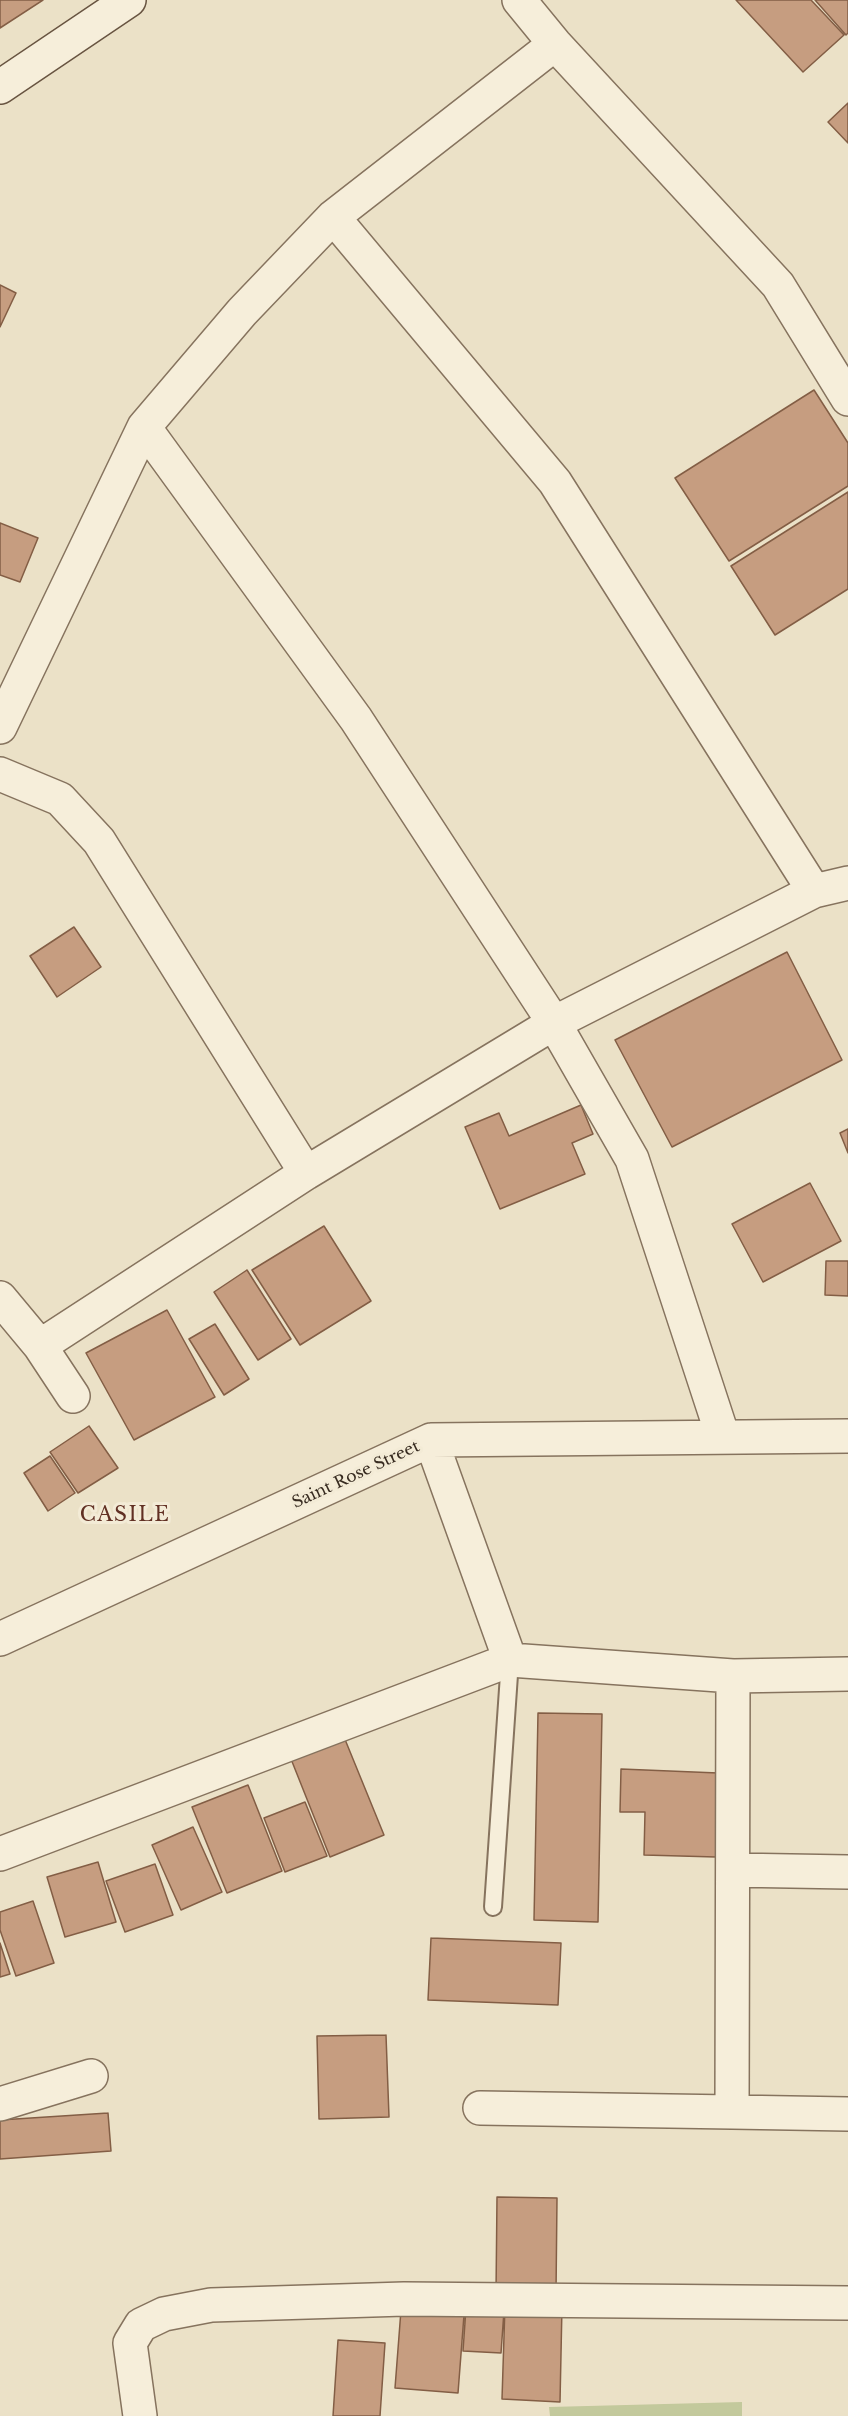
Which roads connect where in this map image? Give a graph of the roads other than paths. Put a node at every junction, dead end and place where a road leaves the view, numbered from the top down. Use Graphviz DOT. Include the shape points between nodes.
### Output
graph roads {
  1 [pos="129,0"];
  2 [pos="519,0"];
  3 [pos="555,44"];
  4 [pos="0,87"];
  5 [pos="333,217"];
  6 [pos="848,399"];
  7 [pos="144,427"];
  8 [pos="0,728"];
  9 [pos="0,774"];
  10 [pos="848,883"];
  11 [pos="814,891"];
  12 [pos="554,1023"];
  13 [pos="306,1173"];
  14 [pos="0,1298"];
  15 [pos="40,1347"];
  16 [pos="73,1396"];
  17 [pos="848,1436"];
  18 [pos="723,1437"];
  19 [pos="431,1440"];
  20 [pos="0,1639"];
  21 [pos="510,1660"];
  22 [pos="848,1674"];
  23 [pos="733,1676"];
  24 [pos="0,1854"];
  25 [pos="732,1870"];
  26 [pos="848,1872"];
  27 [pos="493,1907"];
  28 [pos="91,2076"];
  29 [pos="0,2104"];
  30 [pos="480,2108"];
  31 [pos="732,2112"];
  32 [pos="848,2114"];
  33 [pos="848,2303"];
  34 [pos="140,2416"];
  1 -- 4 [label="street"];
  2 -- 3 [label="street"];
  3 -- 5 [label="street"];
  3 -- 6 [label="street" via="778,285"];
  5 -- 7 [label="street" via="242,312"];
  5 -- 11 [label="street" via="555,482"];
  7 -- 8 [label="street"];
  7 -- 12 [label="street" via="356,719"];
  9 -- 13 [label="street" via="60,799 99,841"];
  10 -- 11 [label="street"];
  11 -- 12 [label="street"];
  12 -- 13 [label="street"];
  12 -- 18 [label="street" via="632,1160"];
  13 -- 15 [label="street"];
  14 -- 15 [label="street"];
  15 -- 16 [label="street"];
  17 -- 18 [label="street, Saint Rose Street"];
  18 -- 19 [label="street, Saint Rose Street"];
  19 -- 20 [label="street, Saint Rose Street"];
  19 -- 21 [label="street"];
  21 -- 23 [label="street"];
  21 -- 24 [label="street"];
  21 -- 27 [label="lane"];
  22 -- 23 [label="street"];
  23 -- 25 [label="street"];
  25 -- 26 [label="street"];
  25 -- 31 [label="street"];
  28 -- 29 [label="street"];
  30 -- 31 [label="street"];
  31 -- 32 [label="street"];
  33 -- 34 [label="street" via="404,2300 211,2305 164,2314 141,2325 130,2343"];
}
